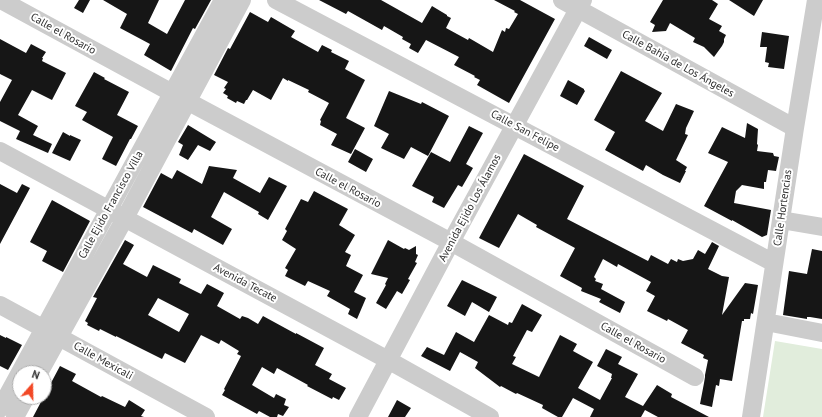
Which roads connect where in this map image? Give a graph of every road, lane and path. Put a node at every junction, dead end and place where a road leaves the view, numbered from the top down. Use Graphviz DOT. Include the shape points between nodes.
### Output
graph roads {
  1 [pos="1,0"];
  2 [pos="223,0"];
  3 [pos="242,0"];
  4 [pos="276,0"];
  5 [pos="562,0"];
  6 [pos="816,0"];
  7 [pos="820,0"];
  8 [pos="822,3"];
  9 [pos="581,4"];
  10 [pos="180,97"];
  11 [pos="515,125"];
  12 [pos="795,128"];
  13 [pos="0,151"];
  14 [pos="108,209"];
  15 [pos="125,218"];
  16 [pos="781,220"];
  17 [pos="822,227"];
  18 [pos="451,242"];
  19 [pos="774,263"];
  20 [pos="0,305"];
  21 [pos="766,322"];
  22 [pos="51,333"];
  23 [pos="822,333"];
  24 [pos="388,360"];
  25 [pos="41,365"];
  26 [pos="695,377"];
  27 [pos="22,405"];
  28 [pos="0,409"];
  29 [pos="15,417"];
  30 [pos="206,417"];
  31 [pos="358,417"];
  32 [pos="490,417"];
  33 [pos="751,417"];
  1 -- 10 [label="street, Calle el Rosario"];
  2 -- 10 [label="street, Calle Ejido Francisco Villa"];
  3 -- 10 [label="street, Calle Ejido Francisco Villa"];
  4 -- 11 [label="street, Calle San Felipe"];
  5 -- 9 [label="street, Calle Bahía de Los Ángeles"];
  6 -- 12 [label="street, Calle Hortencias"];
  7 -- 8 [label="street"];
  9 -- 11 [label="street, Avenida Ejido Los Álamos"];
  9 -- 12 [label="street, Calle Bahía de Los Ángeles"];
  10 -- 14 [label="street, Calle Ejido Francisco Villa"];
  10 -- 15 [label="street, Calle Ejido Francisco Villa"];
  10 -- 18 [label="street, Calle el Rosario"];
  11 -- 18 [label="street, Avenida Ejido Los Álamos"];
  11 -- 19 [label="street, Calle San Felipe"];
  12 -- 16 [label="street, Calle Hortencias"];
  13 -- 14 [label="street, Avenida Tecate"];
  14 -- 15 [label="street, Avenida Tecate"];
  14 -- 22 [label="street, Calle Ejido Francisco Villa"];
  15 -- 22 [label="street, Calle Ejido Francisco Villa"];
  15 -- 24 [label="street, Avenida Tecate"];
  16 -- 17 [label="street"];
  16 -- 19 [label="street, Calle Hortencias"];
  18 -- 24 [label="street, Avenida Ejido Los Álamos"];
  18 -- 26 [label="street, Calle el Rosario"];
  19 -- 21 [label="street, Calle Hortencias"];
  20 -- 22 [label="street, Calle Mexicali"];
  21 -- 23 [label="street"];
  21 -- 33 [label="street, Calle Hortencias"];
  22 -- 25 [label="street, Calle Ejido Francisco Villa"];
  22 -- 28 [label="street, Calle Ejido Francisco Villa"];
  22 -- 30 [label="street, Calle Mexicali"];
  24 -- 31 [label="street, Avenida Ejido Los Álamos"];
  24 -- 32 [label="street, Avenida Tecate"];
  27 -- 29 [label="street"];
}
